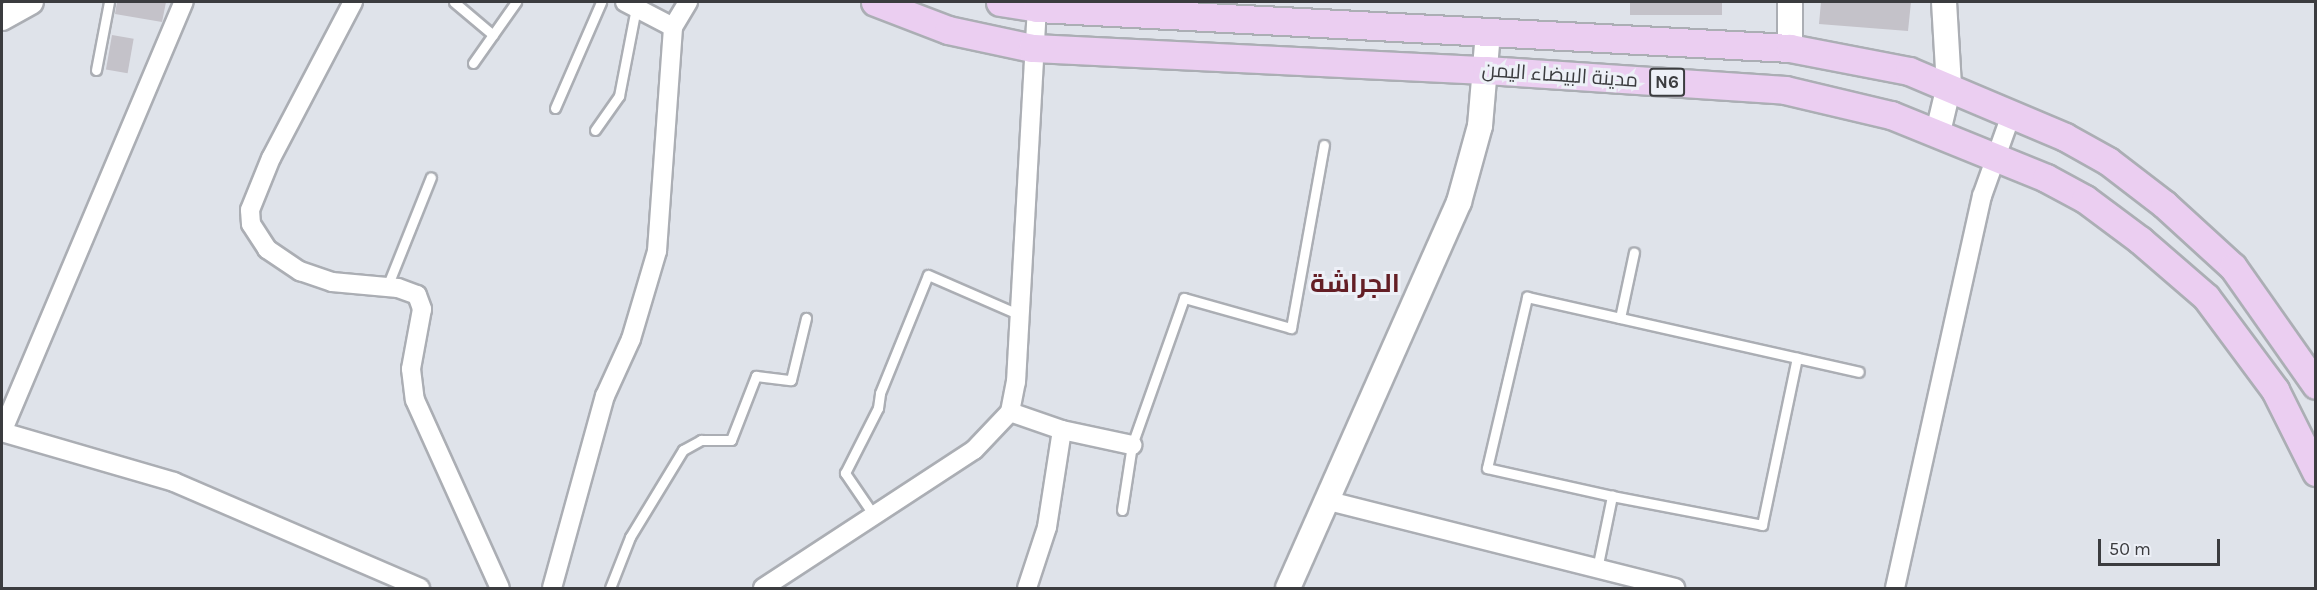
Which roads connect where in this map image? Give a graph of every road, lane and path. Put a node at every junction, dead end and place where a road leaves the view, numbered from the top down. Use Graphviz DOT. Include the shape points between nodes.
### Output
graph roads {
  1 [pos="31,2"];
  2 [pos="109,2"];
  3 [pos="184,2"];
  4 [pos="353,2"];
  5 [pos="454,2"];
  6 [pos="516,2"];
  7 [pos="601,2"];
  8 [pos="688,2"];
  9 [pos="875,2"];
  10 [pos="1000,2"];
  11 [pos="1790,2"];
  12 [pos="1944,2"];
  13 [pos="630,5"];
  14 [pos="1037,8"];
  15 [pos="2,18"];
  16 [pos="673,27"];
  17 [pos="1488,32"];
  18 [pos="493,35"];
  19 [pos="1032,48"];
  20 [pos="1791,48"];
  21 [pos="473,63"];
  22 [pos="96,70"];
  23 [pos="1486,70"];
  24 [pos="1949,86"];
  25 [pos="555,108"];
  26 [pos="2012,112"];
  27 [pos="595,130"];
  28 [pos="1938,132"];
  29 [pos="1324,145"];
  30 [pos="1995,155"];
  31 [pos="431,177"];
  32 [pos="1634,252"];
  33 [pos="387,286"];
  34 [pos="1020,315"];
  35 [pos="806,318"];
  36 [pos="1620,318"];
  37 [pos="1797,358"];
  38 [pos="1859,372"];
  39 [pos="2316,385"];
  40 [pos="1010,412"];
  41 [pos="1062,430"];
  42 [pos="2,432"];
  43 [pos="1132,445"];
  44 [pos="2316,472"];
  45 [pos="1612,495"];
  46 [pos="1329,501"];
  47 [pos="1122,510"];
  48 [pos="873,514"];
  49 [pos="1597,569"];
  50 [pos="420,588"];
  51 [pos="500,588"];
  52 [pos="552,588"];
  53 [pos="610,588"];
  54 [pos="764,588"];
  55 [pos="1027,588"];
  56 [pos="1288,588"];
  57 [pos="1675,588"];
  58 [pos="1894,588"];
  1 -- 15 [label="street"];
  2 -- 22 [label="lane"];
  3 -- 42 [label="street"];
  4 -- 33 [label="street" via="271,159 250,210 251,224 267,249 300,271 332,282"];
  5 -- 18 [label="lane"];
  6 -- 18 [label="lane"];
  7 -- 25 [label="lane"];
  8 -- 16 [label="street"];
  9 -- 19 [label="main road, مدينة البيضاء اليمن / N6" via="948,30"];
  10 -- 14 [label="main road, مدينة البيضاء اليمن / N6"];
  11 -- 20 [label="street"];
  12 -- 24 [label="street"];
  13 -- 16 [label="street"];
  13 -- 27 [label="lane" via="619,96"];
  14 -- 17 [label="main road, مدينة البيضاء اليمن / N6"];
  14 -- 19 [label="street"];
  16 -- 52 [label="street" via="657,251 631,339 605,396"];
  17 -- 20 [label="main road, مدينة البيضاء اليمن / N6"];
  17 -- 23 [label="street"];
  18 -- 21 [label="lane"];
  19 -- 23 [label="main road, مدينة البيضاء اليمن / N6"];
  19 -- 34 [label="street"];
  20 -- 24 [label="main road, مدينة البيضاء اليمن / N6" via="1908,71"];
  23 -- 28 [label="main road, مدينة البيضاء اليمن / N6" via="1785,90 1891,115"];
  23 -- 46 [label="street" via="1480,126 1459,202"];
  24 -- 26 [label="main road, مدينة البيضاء اليمن / N6"];
  24 -- 28 [label="street"];
  26 -- 30 [label="street"];
  26 -- 39 [label="main road, مدينة البيضاء اليمن / N6" via="2108,161 2164,204 2233,267"];
  28 -- 30 [label="main road, مدينة البيضاء اليمن / N6"];
  29 -- 43 [label="lane" via="1291,328 1184,298"];
  30 -- 44 [label="main road, مدينة البيضاء اليمن / N6" via="2085,200 2140,240 2206,297 2275,390"];
  30 -- 58 [label="street" via="1979,208"];
  31 -- 33 [label="lane"];
  32 -- 36 [label="lane"];
  33 -- 51 [label="street" via="411,291 420,300 411,369 415,400"];
  34 -- 40 [label="street"];
  34 -- 48 [label="lane" via="928,275 880,393 878,408 845,473"];
  35 -- 53 [label="lane" via="791,380 756,376 731,440 701,440 683,450 624,549"];
  36 -- 37 [label="lane"];
  36 -- 45 [label="lane" via="1527,297 1487,468"];
  37 -- 38 [label="lane"];
  37 -- 45 [label="lane" via="1762,525"];
  40 -- 41 [label="street"];
  40 -- 48 [label="street" via="974,450"];
  41 -- 43 [label="street"];
  41 -- 55 [label="street" via="1047,526"];
  42 -- 50 [label="street" via="174,482"];
  43 -- 47 [label="lane"];
  45 -- 49 [label="lane"];
  46 -- 49 [label="street"];
  46 -- 56 [label="street"];
  48 -- 54 [label="street"];
  49 -- 57 [label="street"];
}
